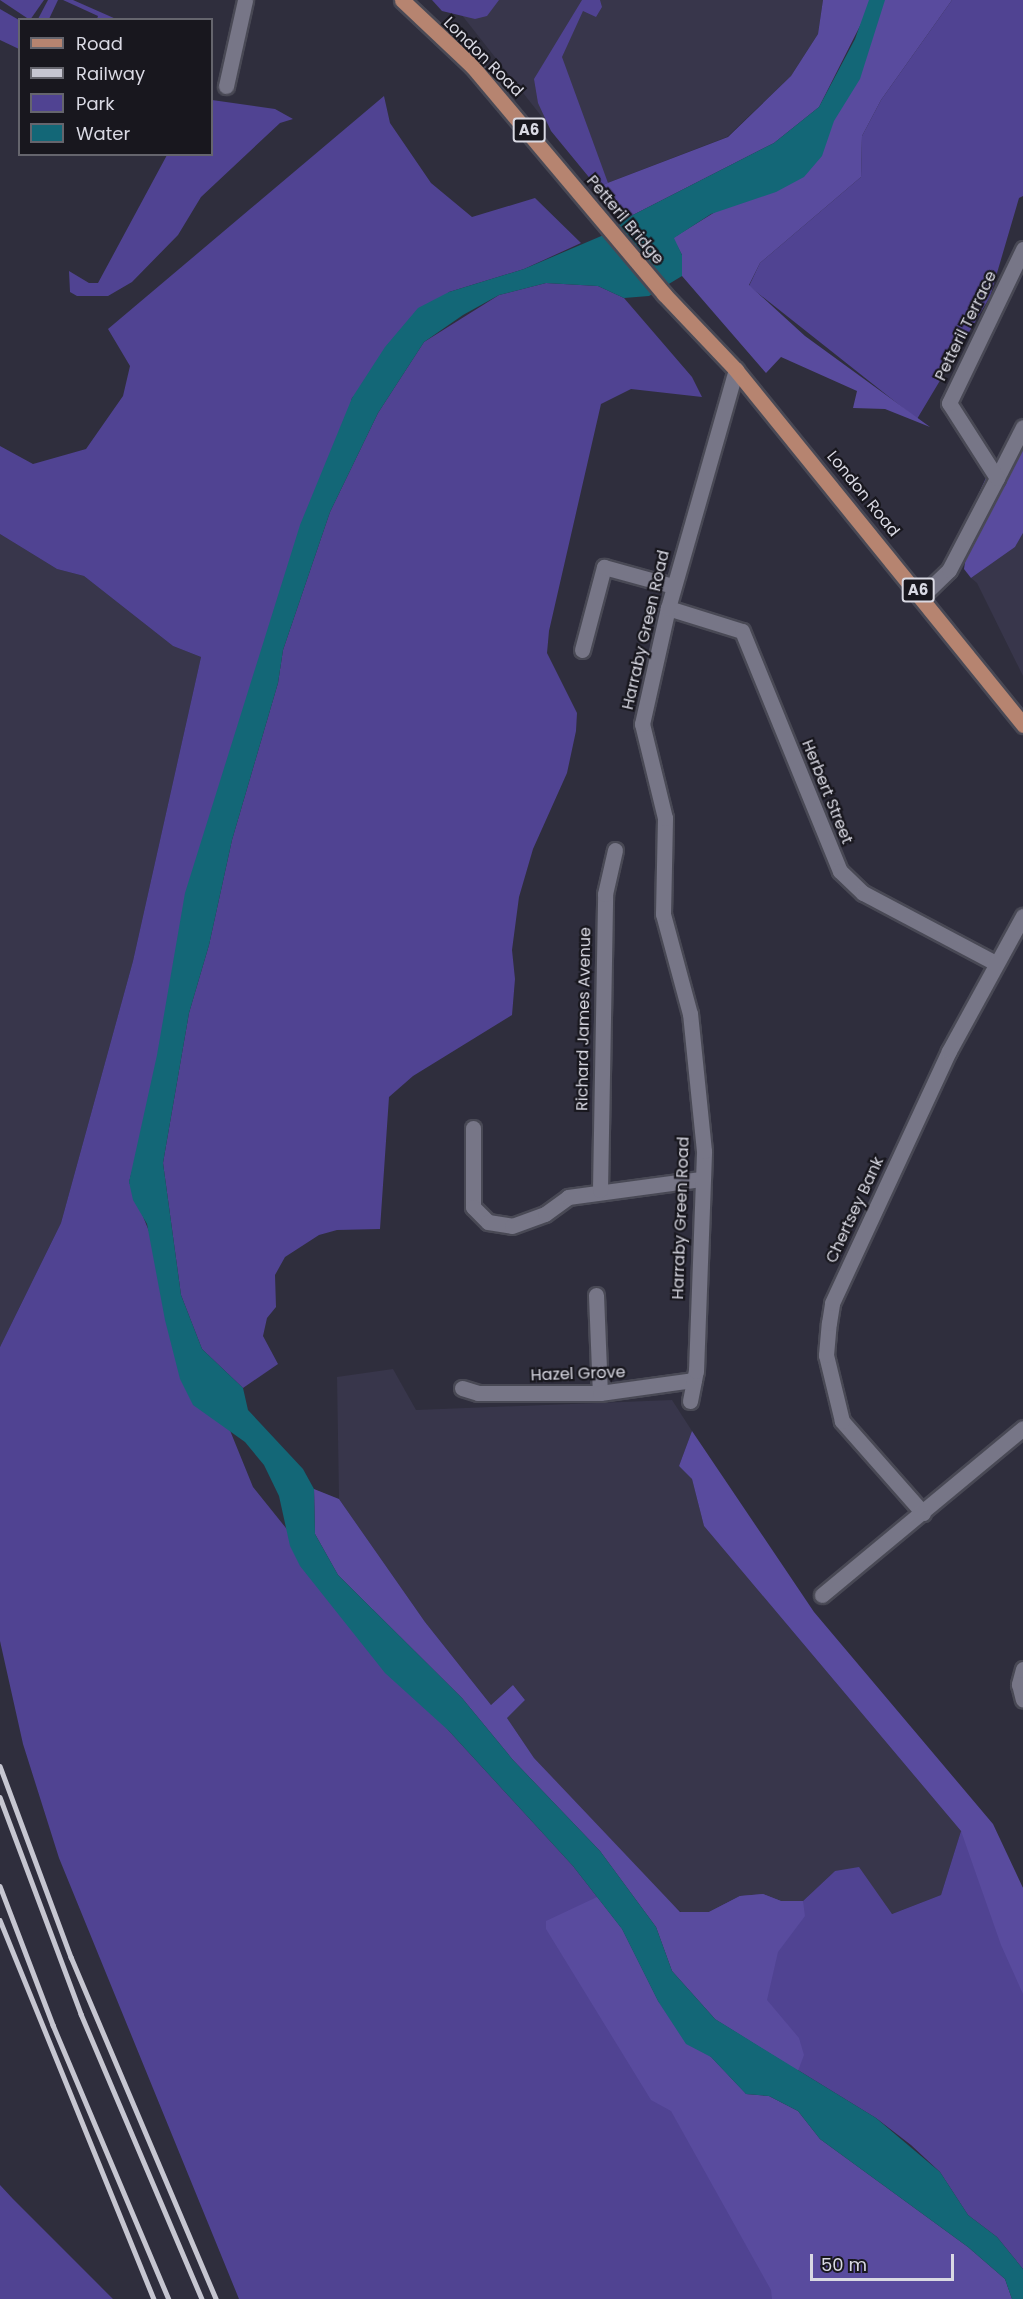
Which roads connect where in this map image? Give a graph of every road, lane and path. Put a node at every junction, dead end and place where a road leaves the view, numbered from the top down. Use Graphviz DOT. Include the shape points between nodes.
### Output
graph roads {
  1 [pos="245,0"];
  2 [pos="402,0"];
  3 [pos="226,86"];
  4 [pos="559,169"];
  5 [pos="1023,249"];
  6 [pos="664,294"];
  7 [pos="736,370"];
  8 [pos="1023,427"];
  9 [pos="997,478"];
  10 [pos="673,586"];
  11 [pos="922,596"];
  12 [pos="668,608"];
  13 [pos="582,650"];
  14 [pos="1023,725"];
  15 [pos="615,850"];
  16 [pos="1023,916"];
  17 [pos="995,963"];
  18 [pos="473,1128"];
  19 [pos="701,1179"];
  20 [pos="600,1190"];
  21 [pos="596,1295"];
  22 [pos="694,1380"];
  23 [pos="462,1388"];
  24 [pos="600,1393"];
  25 [pos="690,1401"];
  26 [pos="1023,1428"];
  27 [pos="923,1513"];
  28 [pos="822,1595"];
  29 [pos="1023,1669"];
  30 [pos="1023,1700"];
  1 -- 3 [label="street"];
  2 -- 4 [label="main road, London Road / A6" via="472,66"];
  4 -- 6 [label="main road, Petteril Bridge / A6"];
  5 -- 9 [label="street, Petteril Terrace" via="949,403"];
  6 -- 7 [label="main road, London Road / A6"];
  7 -- 10 [label="street, Harraby Green Road"];
  7 -- 11 [label="main road, London Road / A6"];
  8 -- 9 [label="street"];
  9 -- 11 [label="street" via="949,570"];
  10 -- 12 [label="street, Harraby Green Road"];
  10 -- 13 [label="street" via="604,567"];
  11 -- 14 [label="main road, London Road / A6"];
  12 -- 17 [label="street, Herbert Street" via="742,631 840,871 863,893"];
  12 -- 19 [label="street, Harraby Green Road" via="642,724 666,818 663,914 684,985 693,1034 704,1151"];
  15 -- 20 [label="street, Richard James Avenue" via="604,894"];
  16 -- 17 [label="street, Chertsey Bank"];
  17 -- 27 [label="street, Chertsey Bank" via="949,1051 850,1263 832,1303 829,1323 826,1354 842,1421"];
  18 -- 20 [label="street" via="473,1207 488,1222 512,1226 544,1214 568,1197"];
  19 -- 20 [label="street"];
  19 -- 22 [label="street, Harraby Green Road"];
  21 -- 24 [label="street"];
  22 -- 24 [label="street, Hazel Grove"];
  22 -- 25 [label="street, Harraby Green Road"];
  23 -- 24 [label="street, Hazel Grove" via="478,1393"];
  26 -- 27 [label="street"];
  27 -- 28 [label="street"];
  29 -- 30 [label="street" via="1019,1684"];
}
